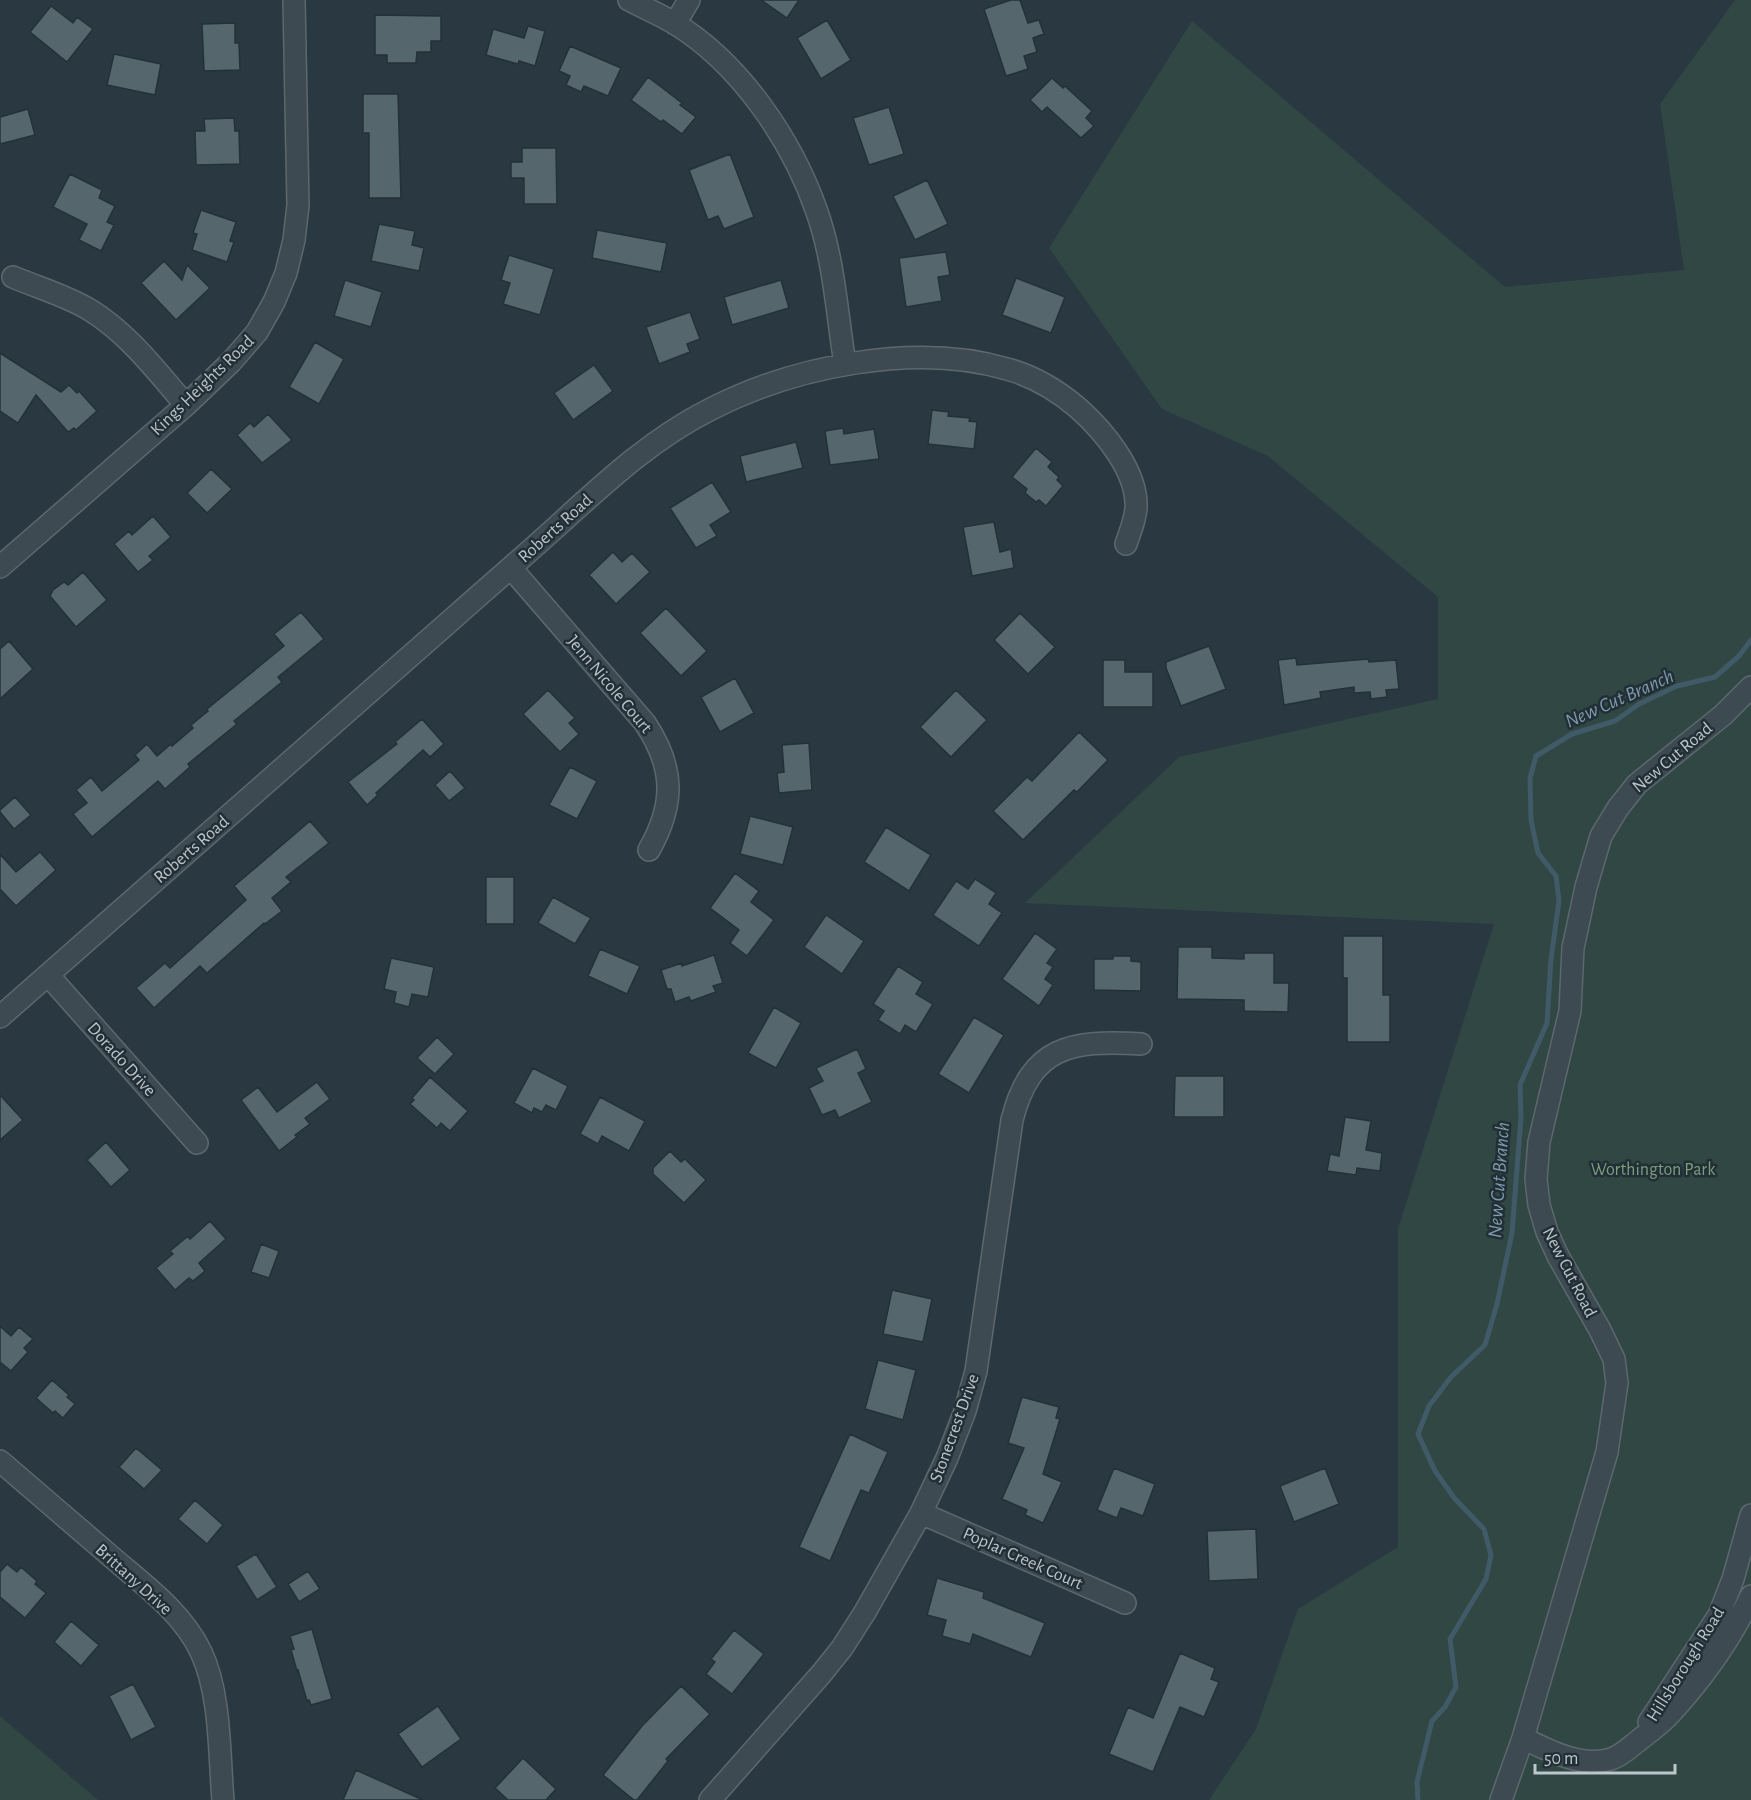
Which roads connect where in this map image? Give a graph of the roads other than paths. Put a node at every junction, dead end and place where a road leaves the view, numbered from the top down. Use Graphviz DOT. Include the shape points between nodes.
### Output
graph roads {
  1 [pos="294,0"];
  2 [pos="629,0"];
  3 [pos="689,0"];
  4 [pos="675,24"];
  5 [pos="13,277"];
  6 [pos="845,364"];
  7 [pos="186,405"];
  8 [pos="1126,544"];
  9 [pos="0,567"];
  10 [pos="511,568"];
  11 [pos="1751,687"];
  12 [pos="649,850"];
  13 [pos="48,975"];
  14 [pos="0,1017"];
  15 [pos="1141,1044"];
  16 [pos="197,1143"];
  17 [pos="0,1461"];
  18 [pos="921,1513"];
  19 [pos="1751,1515"];
  20 [pos="1751,1596"];
  21 [pos="1125,1603"];
  22 [pos="1523,1738"];
  23 [pos="1635,1743"];
  24 [pos="223,1800"];
  25 [pos="710,1800"];
  26 [pos="1501,1800"];
  1 -- 7 [label="street, Kings Heights Road" via="298,205 286,273 257,332"];
  2 -- 4 [label="street"];
  3 -- 4 [label="street"];
  4 -- 6 [label="street" via="737,76 782,135 802,174 828,252"];
  5 -- 7 [label="street" via="97,315 132,344"];
  6 -- 8 [label="street, Roberts Road" via="891,359 977,362 1034,379 1066,399 1095,423 1126,470 1136,507"];
  6 -- 10 [label="street, Roberts Road" via="747,391 669,432 621,469"];
  7 -- 9 [label="street, Kings Heights Road"];
  10 -- 12 [label="street, Jenn Nicole Court" via="659,744 668,795 662,828"];
  10 -- 13 [label="street, Roberts Road"];
  11 -- 22 [label="street, New Cut Road" via="1723,715 1637,784 1601,836 1586,887 1573,948 1570,1011 1539,1142 1536,1179 1547,1232 1614,1359 1617,1383 1607,1452"];
  13 -- 14 [label="street, Roberts Road"];
  13 -- 16 [label="street, Dorado Drive"];
  15 -- 18 [label="street, Stonecrest Drive" via="1082,1044 1045,1059 1028,1077 1012,1120 976,1371 947,1458"];
  17 -- 24 [label="street, Brittany Drive" via="159,1598 201,1651 215,1706"];
  18 -- 21 [label="street, Poplar Creek Court"];
  18 -- 25 [label="street, Stonecrest Drive" via="842,1647"];
  19 -- 23 [label="street, Hillsborough Road" via="1719,1615"];
  20 -- 23 [label="street, Hillsborough Road" via="1722,1648 1669,1716"];
  22 -- 23 [label="street, Hillsborough Road" via="1548,1751 1591,1761 1612,1759"];
  22 -- 26 [label="street, New Cut Road"];
}
